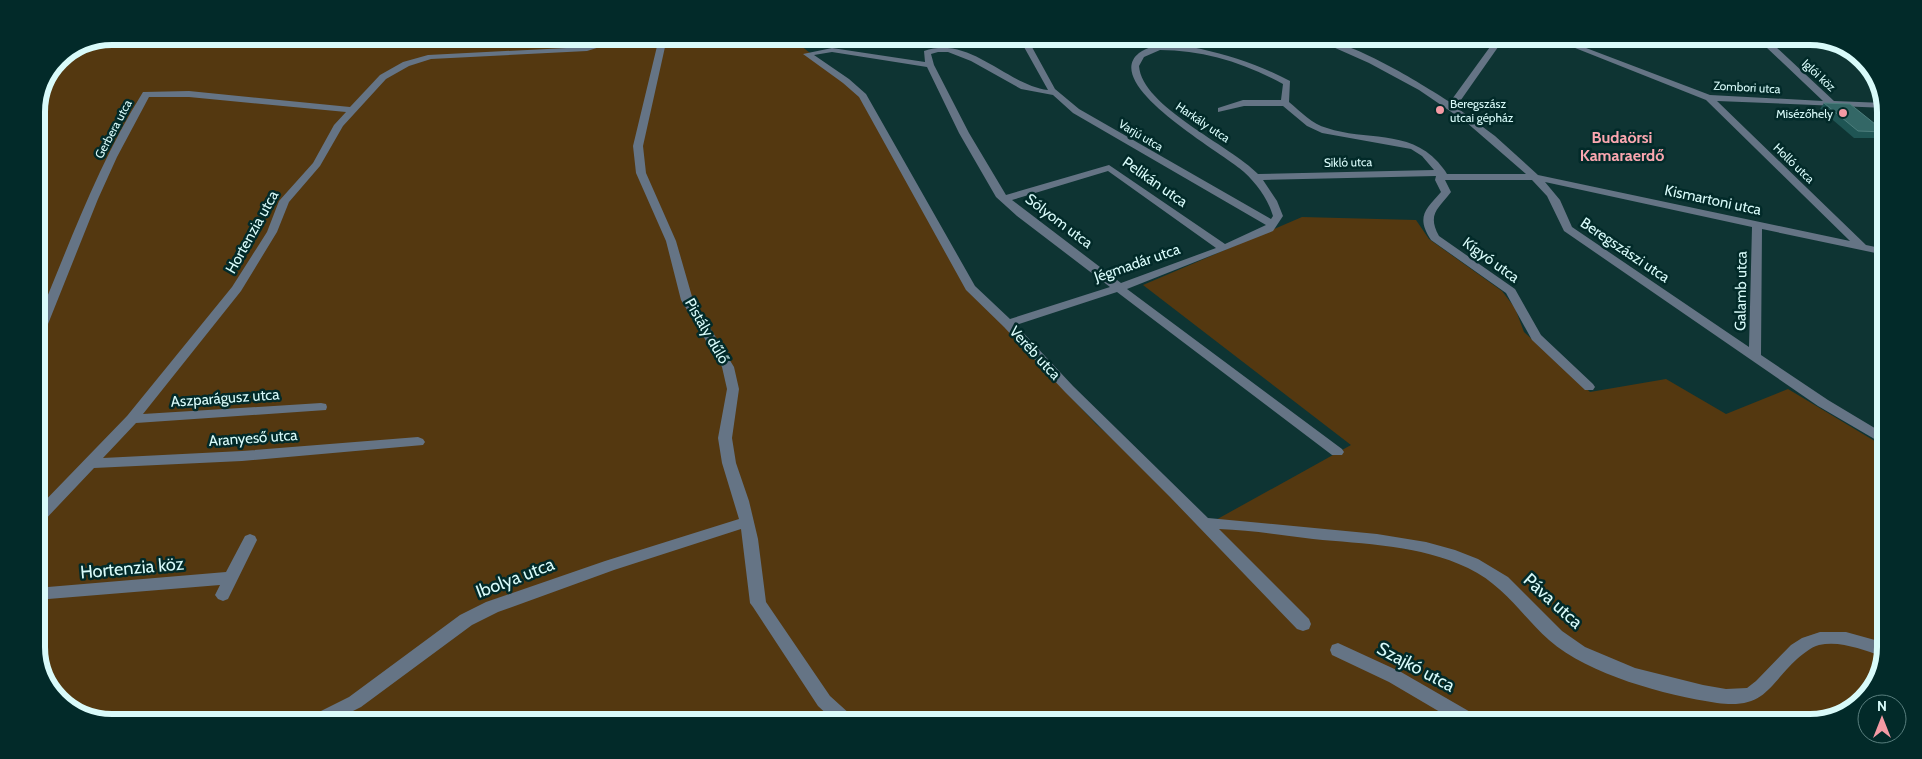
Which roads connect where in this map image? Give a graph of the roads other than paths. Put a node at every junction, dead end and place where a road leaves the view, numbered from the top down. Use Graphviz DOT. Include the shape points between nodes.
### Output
graph roads {
  1 [pos="602,45"];
  2 [pos="661,45"];
  3 [pos="1027,45"];
  4 [pos="1346,45"];
  5 [pos="1495,45"];
  6 [pos="1572,45"];
  7 [pos="1747,45"];
  8 [pos="1769,45"];
  9 [pos="930,65"];
  10 [pos="1054,93"];
  11 [pos="1709,98"];
  12 [pos="1286,103"];
  13 [pos="1831,103"];
  14 [pos="1877,106"];
  15 [pos="1451,107"];
  16 [pos="352,110"];
  17 [pos="1222,110"];
  18 [pos="1442,175"];
  19 [pos="1255,177"];
  20 [pos="1535,177"];
  21 [pos="1005,200"];
  22 [pos="1273,225"];
  23 [pos="1757,225"];
  24 [pos="1862,247"];
  25 [pos="1223,248"];
  26 [pos="1877,250"];
  27 [pos="1119,286"];
  28 [pos="45,317"];
  29 [pos="1008,324"];
  30 [pos="1755,357"];
  31 [pos="1589,387"];
  32 [pos="321,407"];
  33 [pos="132,419"];
  34 [pos="1877,435"];
  35 [pos="418,442"];
  36 [pos="1338,452"];
  37 [pos="90,464"];
  38 [pos="45,511"];
  39 [pos="746,522"];
  40 [pos="1205,523"];
  41 [pos="250,540"];
  42 [pos="231,578"];
  43 [pos="45,593"];
  44 [pos="222,595"];
  45 [pos="1303,624"];
  46 [pos="1877,647"];
  47 [pos="1338,650"];
  48 [pos="332,714"];
  49 [pos="838,714"];
  50 [pos="1459,714"];
  1 -- 16 [label="street, Hortenzia utca" via="587,49 418,60 383,78"];
  2 -- 39 [label="street, Pistály dűlő" via="638,146 639,164 671,241 687,300 728,368 733,389 725,438"];
  3 -- 10 [label="street, Varjú utca"];
  4 -- 15 [label="street, Beregszászi utca"];
  5 -- 15 [label="street"];
  6 -- 11 [label="street, Zombori utca"];
  7 -- 8 [label="street"];
  8 -- 13 [label="street, Iglói köz"];
  9 -- 10 [label="street" via="926,53 946,50 987,64 1020,85"];
  9 -- 21 [label="street, Sólyom utca" via="964,133"];
  9 -- 29 [label="street, Veréb utca" via="832,50 807,54 863,96 970,288"];
  10 -- 22 [label="street, Varjú utca" via="1076,111"];
  11 -- 13 [label="street, Zombori utca"];
  11 -- 24 [label="street, Holló utca"];
  12 -- 17 [label="street, Harkály utca" via="1243,103"];
  12 -- 18 [label="street" via="1310,124 1325,131 1414,147 1425,154"];
  12 -- 19 [label="street, Harkály utca" via="1288,83 1272,73 1235,59 1166,47 1148,50 1135,63 1134,72 1150,98"];
  13 -- 14 [label="street, Zombori utca"];
  15 -- 20 [label="street, Beregszászi utca" via="1488,133"];
  16 -- 28 [label="street, Gerbera utca" via="197,95 146,94 96,190"];
  16 -- 33 [label="street, Hortenzia utca" via="339,125 317,164 284,201 272,232 237,289"];
  18 -- 19 [label="street, Sikló utca"];
  18 -- 20 [label="street"];
  18 -- 31 [label="street, Kígyó utca" via="1440,180 1446,192 1427,215 1431,232 1511,291 1536,337"];
  19 -- 22 [label="street" via="1276,208 1278,216"];
  20 -- 23 [label="street, Kismartoni utca"];
  20 -- 30 [label="street, Beregszászi utca" via="1550,193 1568,229"];
  21 -- 25 [label="street, Pelikán utca" via="1109,168"];
  21 -- 27 [label="street, Sólyom utca"];
  22 -- 25 [label="street, Jégmadár utca"];
  23 -- 24 [label="street, Kismartoni utca"];
  23 -- 30 [label="street, Galamb utca"];
  24 -- 26 [label="street, Kismartoni utca"];
  25 -- 27 [label="street, Jégmadár utca"];
  27 -- 29 [label="street, Jégmadár utca"];
  27 -- 36 [label="street, Sólyom utca"];
  29 -- 40 [label="street, Veréb utca"];
  30 -- 34 [label="street, Beregszászi utca"];
  32 -- 33 [label="street, Aszparágusz utca"];
  33 -- 37 [label="street, Hortenzia utca"];
  35 -- 37 [label="street, Aranyeső utca"];
  37 -- 38 [label="street, Hortenzia utca"];
  39 -- 48 [label="street, Ibolya utca" via="492,607 466,620 355,702"];
  39 -- 49 [label="street, Pistály dűlő" via="758,603 824,701"];
  40 -- 45 [label="street, Veréb utca"];
  40 -- 46 [label="street, Páva utca" via="1267,527 1417,546 1461,557 1495,575 1557,637 1605,665 1661,683 1714,694 1743,697 1759,691 1790,653 1815,638 1840,636"];
  41 -- 42 [label="street"];
  42 -- 43 [label="street, Hortenzia köz"];
  42 -- 44 [label="street"];
  47 -- 50 [label="street, Szajkó utca" via="1395,677"];
}
